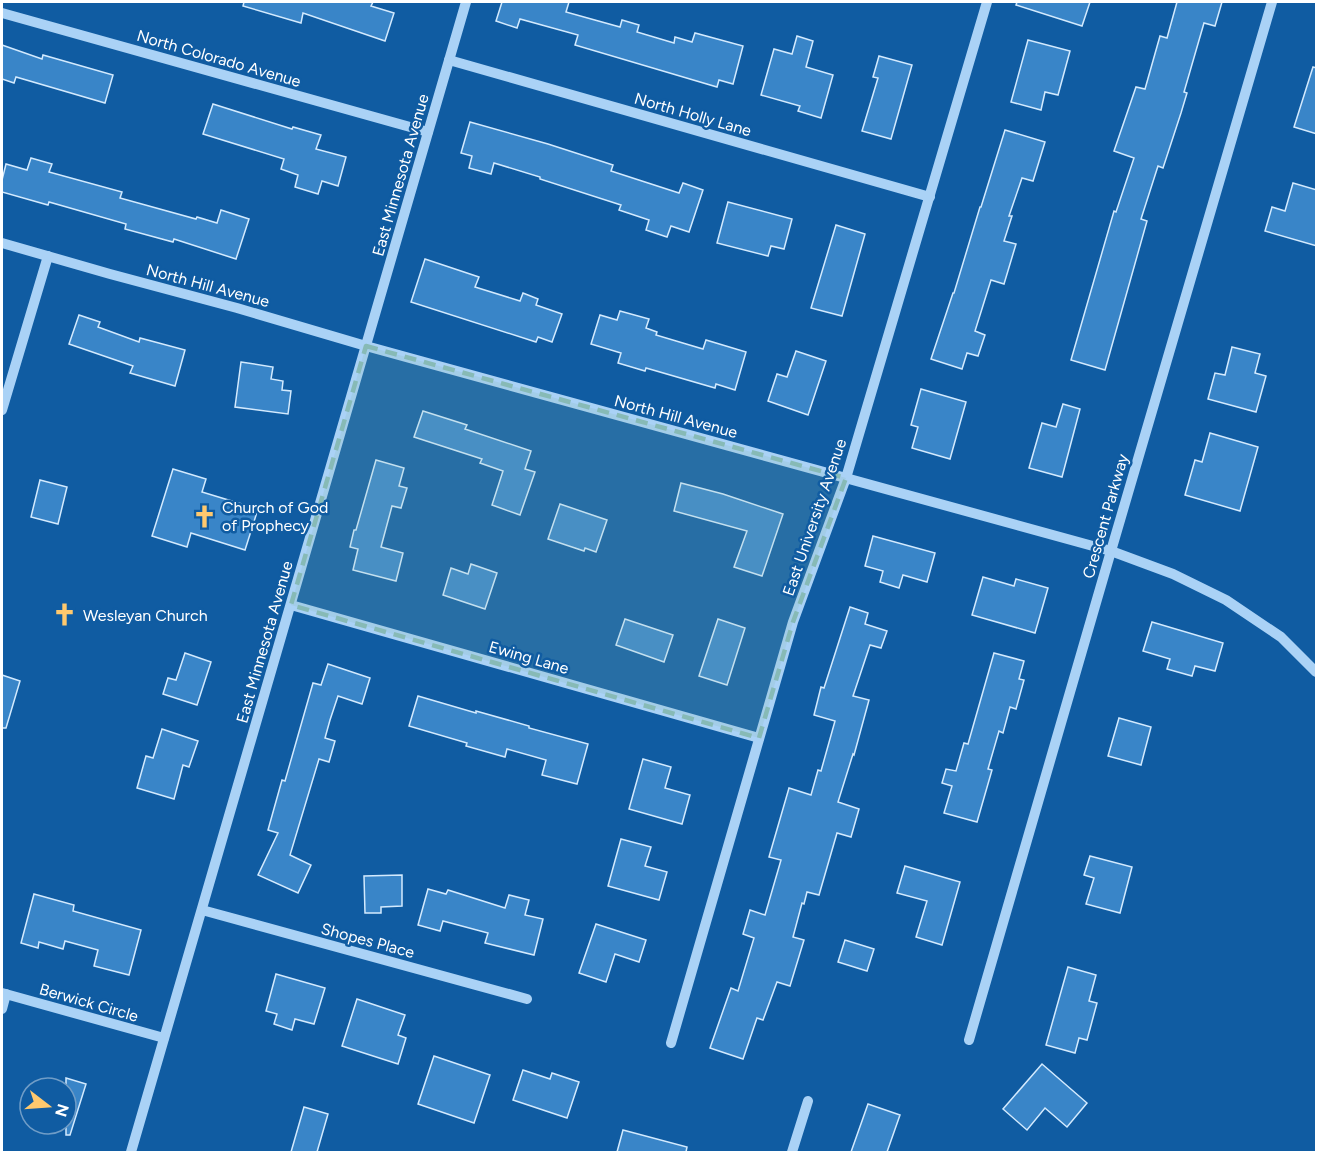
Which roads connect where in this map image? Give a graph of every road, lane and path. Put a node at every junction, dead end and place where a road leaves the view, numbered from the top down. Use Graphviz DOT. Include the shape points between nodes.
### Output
graph roads {
  1 [pos="466,2"];
  2 [pos="987,2"];
  3 [pos="1272,2"];
  4 [pos="2,13"];
  5 [pos="449,60"];
  6 [pos="428,132"];
  7 [pos="930,196"];
  8 [pos="2,243"];
  9 [pos="48,256"];
  10 [pos="366,346"];
  11 [pos="2,410"];
  12 [pos="846,478"];
  13 [pos="1111,551"];
  14 [pos="291,605"];
  15 [pos="1317,672"];
  16 [pos="759,738"];
  17 [pos="202,910"];
  18 [pos="4,993"];
  19 [pos="527,999"];
  20 [pos="2,1009"];
  21 [pos="164,1038"];
  22 [pos="969,1040"];
  23 [pos="671,1042"];
  24 [pos="808,1101"];
  25 [pos="131,1152"];
  26 [pos="792,1152"];
  1 -- 5 [label="street, East Minnesota Avenue"];
  2 -- 7 [label="street, East University Avenue"];
  3 -- 13 [label="street, Crescent Parkway"];
  4 -- 6 [label="street, North Colorado Avenue"];
  5 -- 6 [label="street, East Minnesota Avenue"];
  5 -- 7 [label="street, North Holly Lane"];
  6 -- 10 [label="street, East Minnesota Avenue"];
  7 -- 12 [label="street, East University Avenue"];
  8 -- 9 [label="street, North Hill Avenue"];
  9 -- 10 [label="street, North Hill Avenue"];
  9 -- 11 [label="street"];
  10 -- 12 [label="street, North Hill Avenue"];
  10 -- 14 [label="street, East Minnesota Avenue"];
  12 -- 13 [label="street, North Hill Avenue"];
  12 -- 16 [label="street, East University Avenue" via="793,622"];
  13 -- 15 [label="street, North Hill Avenue" via="1173,574 1226,600 1281,637"];
  13 -- 22 [label="street, Crescent Parkway"];
  14 -- 16 [label="street, Ewing Lane"];
  14 -- 17 [label="street, East Minnesota Avenue"];
  16 -- 23 [label="street, East University Avenue"];
  17 -- 19 [label="street, Shopes Place"];
  17 -- 21 [label="street, East Minnesota Avenue"];
  18 -- 20 [label="street, Berwick Circle"];
  18 -- 21 [label="street, Berwick Circle"];
  21 -- 25 [label="street, East Minnesota Avenue"];
  24 -- 26 [label="street"];
}
